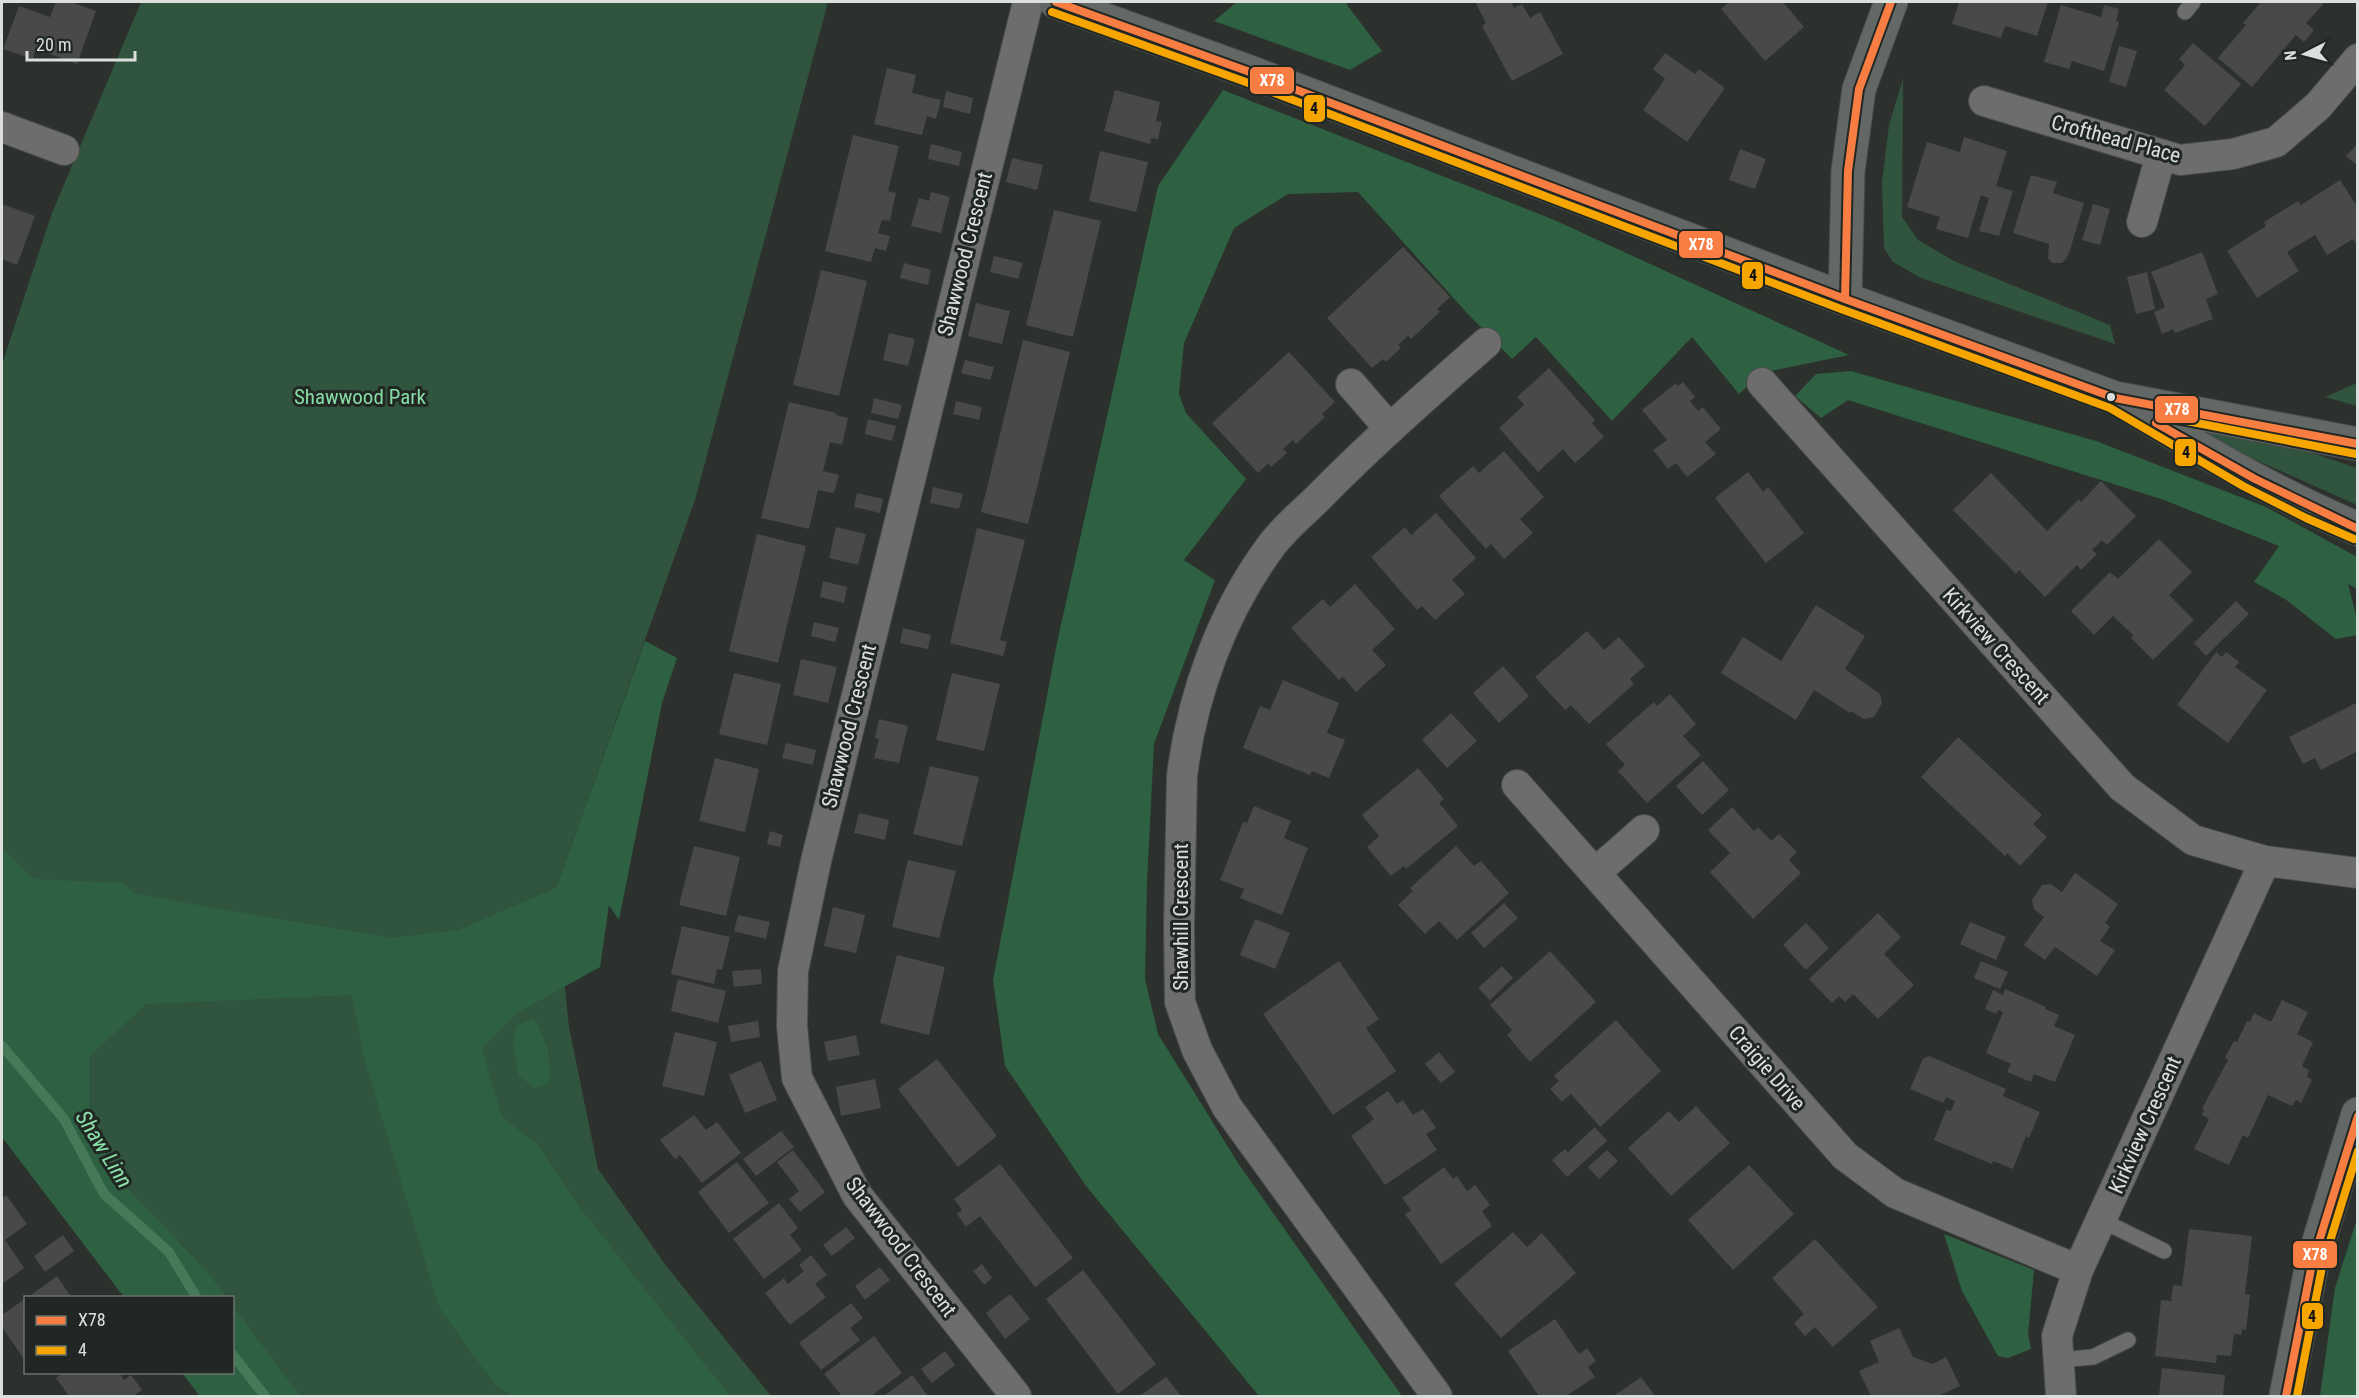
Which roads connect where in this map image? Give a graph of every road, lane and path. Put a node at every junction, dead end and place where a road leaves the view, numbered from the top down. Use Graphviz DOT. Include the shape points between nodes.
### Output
graph roads {
  1 [pos="1028,2"];
  2 [pos="1056,2"];
  3 [pos="1891,2"];
  4 [pos="2358,58"];
  5 [pos="1984,100"];
  6 [pos="2,127"];
  7 [pos="64,150"];
  8 [pos="2161,154"];
  9 [pos="2142,222"];
  10 [pos="1845,299"];
  11 [pos="1486,343"];
  12 [pos="1762,383"];
  13 [pos="1351,384"];
  14 [pos="2115,398"];
  15 [pos="1390,429"];
  16 [pos="2358,444"];
  17 [pos="2358,529"];
  18 [pos="1517,784"];
  19 [pos="1644,830"];
  20 [pos="2265,861"];
  21 [pos="1596,873"];
  22 [pos="2358,873"];
  23 [pos="2358,1114"];
  24 [pos="2101,1220"];
  25 [pos="2164,1251"];
  26 [pos="2078,1270"];
  27 [pos="2128,1340"];
  28 [pos="2059,1360"];
  29 [pos="1016,1396"];
  30 [pos="1437,1396"];
  31 [pos="2061,1396"];
  32 [pos="2286,1396"];
  1 -- 29 [label="street, Shawwood Crescent" via="816,861 793,971 792,1026 797,1078 857,1195"];
  2 -- 10 [label="street"];
  3 -- 10 [label="street" via="1859,89 1848,171"];
  4 -- 8 [label="street, Crofthead Place" via="2318,106 2276,142 2233,154 2180,160"];
  5 -- 8 [label="street, Crofthead Place"];
  6 -- 7 [label="street"];
  8 -- 9 [label="street"];
  10 -- 14 [label="street"];
  11 -- 15 [label="street, Shawhill Crescent"];
  12 -- 20 [label="street, Kirkview Crescent" via="2122,787 2193,840"];
  13 -- 15 [label="street"];
  14 -- 16 [label="street"];
  14 -- 17 [label="street" via="2248,477"];
  15 -- 30 [label="street, Shawhill Crescent" via="1272,545 1231,609 1203,682 1182,776 1180,1002 1197,1050 1227,1107"];
  18 -- 21 [label="street, Craigie Drive"];
  19 -- 21 [label="street"];
  20 -- 22 [label="street, Kirkview Crescent"];
  20 -- 24 [label="street, Kirkview Crescent"];
  21 -- 26 [label="street, Craigie Drive" via="1845,1156 1896,1193"];
  23 -- 32 [label="street" via="2312,1264"];
  24 -- 25 [label="lane"];
  24 -- 26 [label="street, Kirkview Crescent"];
  26 -- 28 [label="street, Kirkview Crescent" via="2057,1336"];
  27 -- 28 [label="lane" via="2093,1357"];
  28 -- 31 [label="street, Kirkview Crescent"];
}
